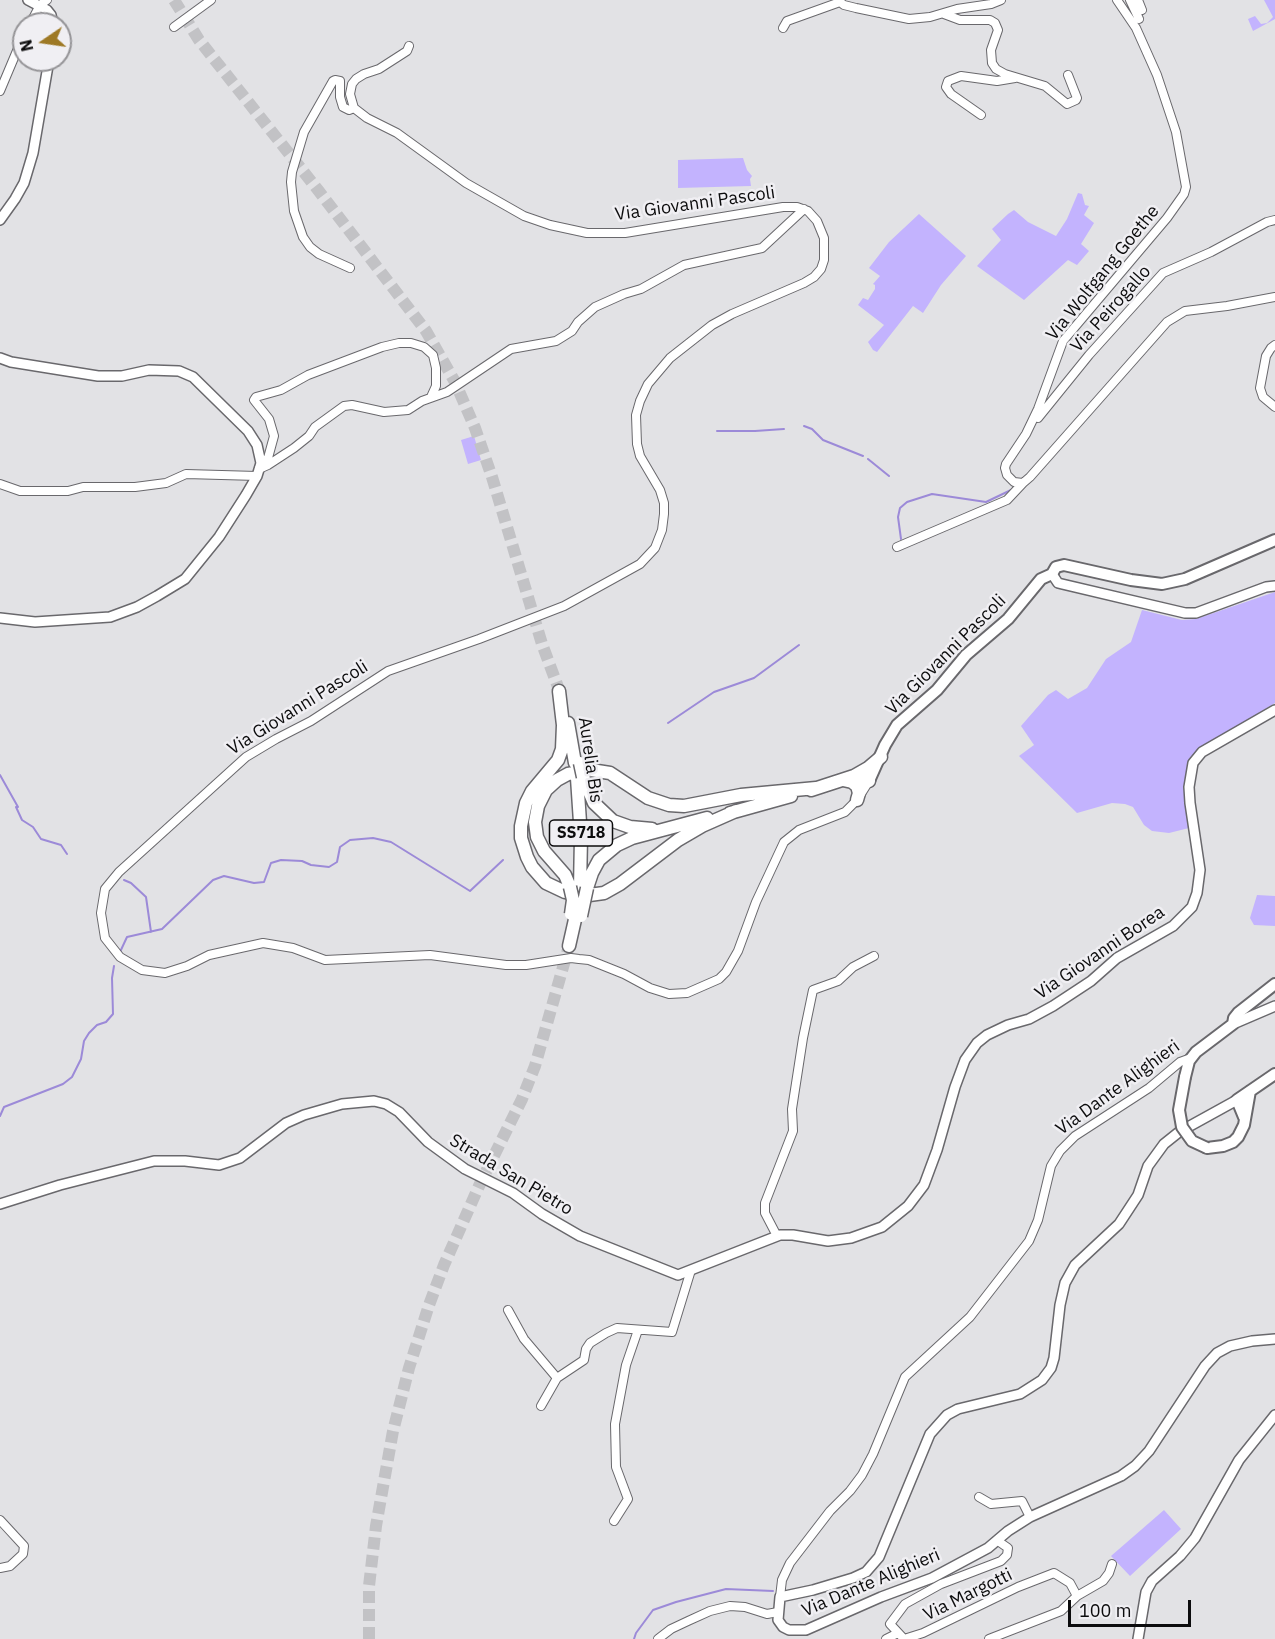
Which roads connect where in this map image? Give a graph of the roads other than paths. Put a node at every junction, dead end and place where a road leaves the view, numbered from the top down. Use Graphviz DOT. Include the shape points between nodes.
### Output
graph roads {
  1 [pos="28,0"];
  2 [pos="211,0"];
  3 [pos="1001,0"];
  4 [pos="1117,0"];
  5 [pos="1130,0"];
  6 [pos="1138,0"];
  7 [pos="840,1"];
  8 [pos="44,3"];
  9 [pos="1143,9"];
  10 [pos="944,14"];
  11 [pos="1139,19"];
  12 [pos="174,27"];
  13 [pos="783,28"];
  14 [pos="409,46"];
  15 [pos="12,62"];
  16 [pos="46,72"];
  17 [pos="1068,75"];
  18 [pos="1016,77"];
  19 [pos="0,91"];
  20 [pos="354,108"];
  21 [pos="981,115"];
  22 [pos="804,209"];
  23 [pos="0,220"];
  24 [pos="1275,220"];
  25 [pos="350,268"];
  26 [pos="1275,297"];
  27 [pos="1275,345"];
  28 [pos="0,358"];
  29 [pos="431,397"];
  30 [pos="1275,407"];
  31 [pos="1026,434"];
  32 [pos="259,469"];
  33 [pos="1023,483"];
  34 [pos="0,484"];
  35 [pos="1275,540"];
  36 [pos="897,548"];
  37 [pos="1052,574"];
  38 [pos="1275,586"];
  39 [pos="0,618"];
  40 [pos="1275,710"];
  41 [pos="880,757"];
  42 [pos="580,778"];
  43 [pos="848,778"];
  44 [pos="869,782"];
  45 [pos="816,788"];
  46 [pos="857,800"];
  47 [pos="736,812"];
  48 [pos="692,822"];
  49 [pos="579,888"];
  50 [pos="570,941"];
  51 [pos="874,956"];
  52 [pos="1275,984"];
  53 [pos="1275,1006"];
  54 [pos="1233,1024"];
  55 [pos="1191,1058"];
  56 [pos="1275,1074"];
  57 [pos="1250,1091"];
  58 [pos="1237,1100"];
  59 [pos="1245,1120"];
  60 [pos="944,1122"];
  61 [pos="0,1204"];
  62 [pos="777,1236"];
  63 [pos="691,1270"];
  64 [pos="508,1310"];
  65 [pos="638,1330"];
  66 [pos="1275,1339"];
  67 [pos="557,1378"];
  68 [pos="542,1406"];
  69 [pos="1275,1415"];
  70 [pos="979,1497"];
  71 [pos="1030,1517"];
  72 [pos="0,1520"];
  73 [pos="614,1521"];
  74 [pos="998,1541"];
  75 [pos="1112,1564"];
  76 [pos="0,1568"];
  77 [pos="1077,1596"];
  78 [pos="780,1597"];
  79 [pos="777,1612"];
  80 [pos="898,1633"];
  81 [pos="658,1639"];
  82 [pos="886,1639"];
  83 [pos="989,1639"];
  84 [pos="1138,1639"];
  1 -- 8 [label="street"];
  2 -- 12 [label="street"];
  3 -- 10 [label="street"];
  4 -- 31 [label="street, Via Wolfgang Goethe" via="1136,28 1157,75 1176,132 1186,187 1167,218 1063,341"];
  5 -- 11 [label="street"];
  6 -- 9 [label="street"];
  7 -- 10 [label="street" via="909,19"];
  7 -- 13 [label="street" via="786,21"];
  10 -- 18 [label="street" via="960,20 996,23 999,30 991,50 992,63 996,69"];
  14 -- 20 [label="street" via="379,69 356,79 350,94"];
  15 -- 19 [label="street"];
  16 -- 23 [label="street" via="24,183"];
  17 -- 18 [label="street" via="1077,98 1067,104 1045,86"];
  18 -- 21 [label="street" via="997,81 961,76 948,81 946,87 951,94"];
  20 -- 22 [label="street, Via Giovanni Pascoli" via="398,133 466,183 524,216 587,233 625,233 783,207"];
  20 -- 25 [label="street" via="344,107 340,81 333,81 304,132 291,182 294,211 303,237 319,254"];
  22 -- 29 [label="street" via="762,248 684,265 641,290 595,307 572,331 556,340 511,349 447,392"];
  22 -- 46 [label="street, Via Giovanni Pascoli" via="817,221 826,245 821,269 814,277 712,325 670,358 644,391 636,416 637,444 664,503 662,530 655,548 640,564 564,606 388,671 246,757 105,889 101,912 105,938 120,957 142,970 165,973 209,955 263,943 293,948 325,960 430,956 526,965 571,958 589,960 650,988 669,994 687,993 719,980 726,972 784,842 799,830 845,812"];
  24 -- 31 [label="street, Via Peirogallo" via="1163,273"];
  26 -- 33 [label="street" via="1185,311 1167,322"];
  27 -- 30 [label="street" via="1266,356 1260,388 1263,397"];
  28 -- 32 [label="street" via="98,376 179,371 193,377 248,431 257,445"];
  29 -- 32 [label="street" via="408,410 394,412 348,405 315,427 294,448"];
  29 -- 32 [label="street" via="436,386 433,355 411,343 382,347 308,375 254,400 269,419 274,436 268,458"];
  31 -- 33 [label="street, Via Wolfgang Goethe" via="1005,468 1010,480"];
  32 -- 34 [label="street" via="186,474 166,483 135,487 82,487 68,491 20,491"];
  32 -- 39 [label="street" via="219,537 185,579 137,607 110,617 35,622"];
  33 -- 36 [label="street" via="1008,500"];
  35 -- 37 [label="main road" via="1185,579 1162,584 1064,565 1056,567"];
  37 -- 38 [label="street" via="1058,583 1185,613 1196,613"];
  37 -- 41 [label="main road, Via Giovanni Pascoli" via="1041,579 1008,619 966,656 938,690 897,725"];
  40 -- 60 [label="street, Via Giovanni Borea" via="1202,752 1193,763 1189,794 1200,870 1192,907 1173,926 1117,957 1091,981 1053,1006 977,1043 965,1060"];
  41 -- 43 [label="highway"];
  41 -- 44 [label="main road, Via Giovanni Pascoli"];
  42 -- 47 [label="highway, Aurelia Bis / SS718" via="558,689 562,749 525,803 521,838 526,857 546,883 582,896 604,893 678,840"];
  42 -- 48 [label="highway" via="599,809 620,825 654,828"];
  42 -- 49 [label="highway, Aurelia Bis / SS718"];
  43 -- 44 [label="highway"];
  43 -- 45 [label="highway"];
  43 -- 46 [label="highway" via="857,786"];
  44 -- 46 [label="street, Via Giovanni Pascoli"];
  45 -- 47 [label="highway"];
  45 -- 49 [label="highway" via="731,796 684,806 648,798 603,771 568,774 551,785 541,798 535,829 544,851"];
  47 -- 48 [label="highway"];
  48 -- 49 [label="highway" via="617,845 599,860"];
  49 -- 50 [label="highway, Aurelia Bis / SS718"];
  51 -- 62 [label="street" via="838,981 813,990 792,1109 793,1131 765,1203 765,1213"];
  52 -- 54 [label="main road" via="1238,1013"];
  53 -- 54 [label="street"];
  54 -- 55 [label="main road, Via Dante Alighieri"];
  55 -- 59 [label="main road, bridge" via="1179,1110 1182,1127 1192,1141 1207,1148 1223,1146 1233,1142"];
  55 -- 78 [label="street, Via Dante Alighieri" via="1075,1136 1060,1151 1029,1241 970,1317 905,1377 862,1474 790,1563"];
  56 -- 57 [label="main road"];
  57 -- 58 [label="main road"];
  57 -- 59 [label="main road"];
  58 -- 59 [label="main road"];
  58 -- 78 [label="street" via="1164,1144 1148,1166 1125,1217 1074,1265 1060,1305 1054,1358 1042,1380 1020,1394 958,1409 938,1423 879,1557 867,1572"];
  60 -- 62 [label="street, Strada San Pietro" via="924,1185 908,1206 882,1227 850,1238 828,1240 793,1234"];
  61 -- 63 [label="street, Strada San Pietro" via="154,1161 219,1165 240,1158 286,1123 304,1115 342,1104 374,1101 399,1112 428,1142 465,1169 513,1193 580,1236 678,1275"];
  62 -- 63 [label="street, Strada San Pietro"];
  63 -- 65 [label="street" via="672,1332"];
  64 -- 67 [label="street" via="524,1339"];
  65 -- 67 [label="street" via="617,1328 606,1333 590,1343 584,1360"];
  65 -- 73 [label="street" via="626,1365 615,1424 616,1467 628,1499"];
  66 -- 71 [label="street, Via Dante Alighieri" via="1230,1346 1217,1353 1135,1466 1111,1481"];
  67 -- 68 [label="street"];
  69 -- 84 [label="street" via="1239,1460 1195,1538 1152,1581 1146,1592"];
  70 -- 71 [label="street" via="991,1504 1022,1501"];
  71 -- 74 [label="street, Via Dante Alighieri"];
  72 -- 76 [label="street" via="24,1546 23,1554 10,1566"];
  74 -- 79 [label="street, Via Dante Alighieri" via="932,1578 806,1630 783,1627"];
  74 -- 80 [label="street, Via Margotti" via="1008,1548 1007,1556 905,1604 890,1624"];
  75 -- 77 [label="street" via="1102,1581"];
  77 -- 80 [label="street, Via Margotti" via="1070,1583 1054,1573 923,1633 904,1639"];
  77 -- 83 [label="street" via="1061,1611"];
  78 -- 79 [label="street, Via Dante Alighieri"];
  79 -- 81 [label="street" via="767,1614 730,1606 688,1621"];
  80 -- 82 [label="street"];
}
